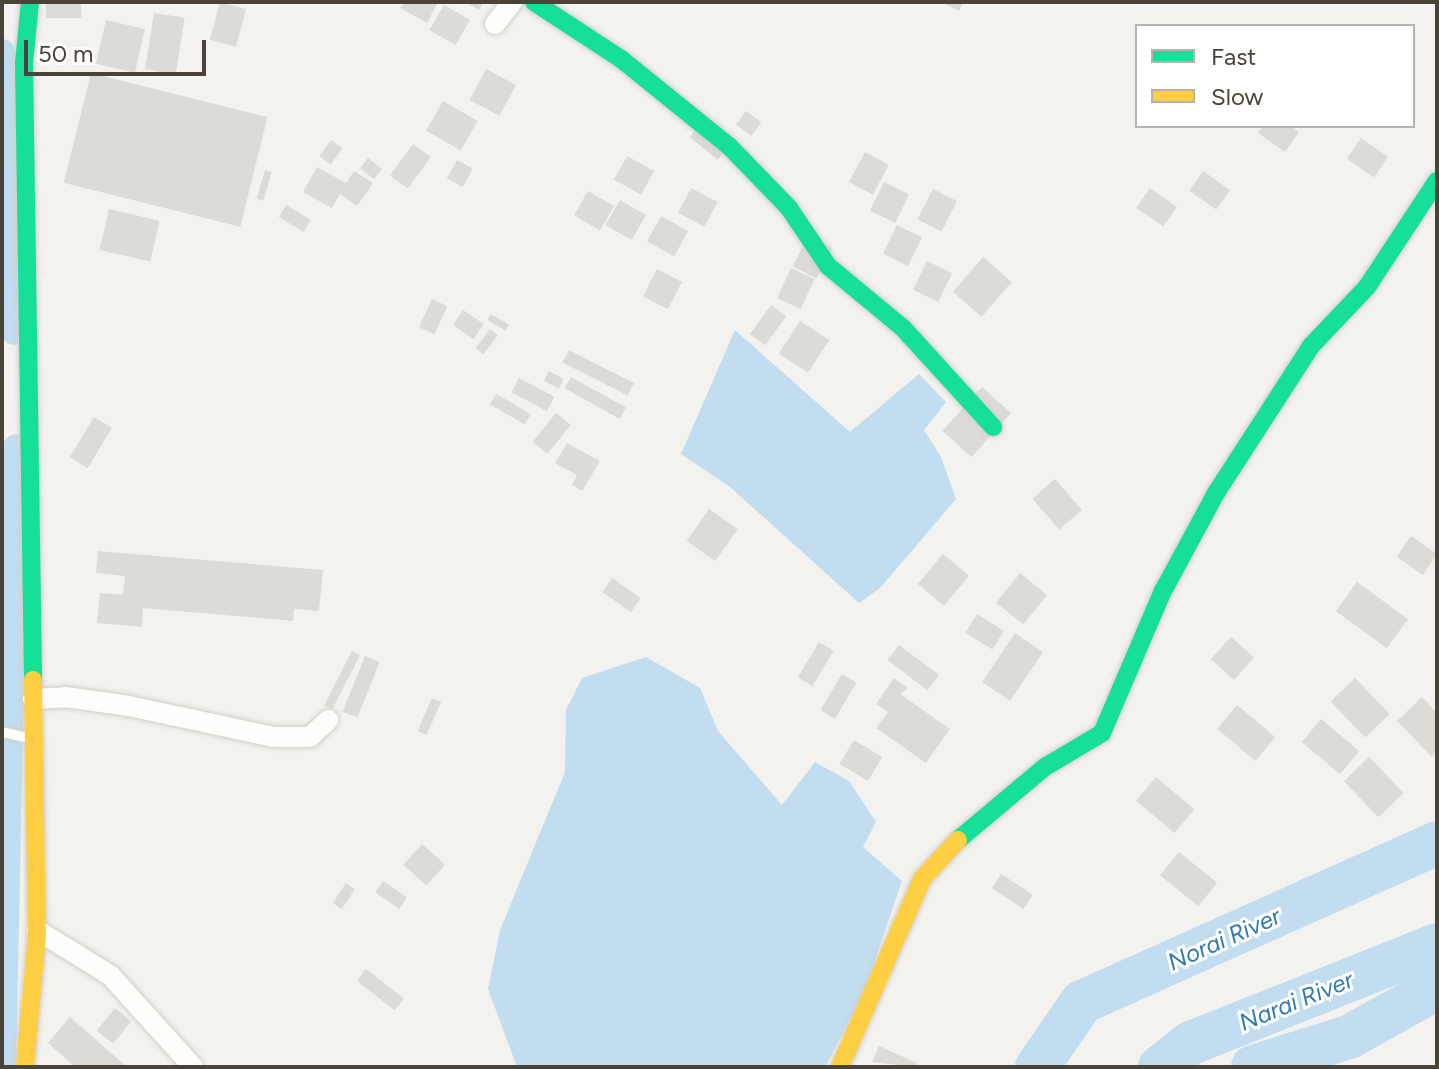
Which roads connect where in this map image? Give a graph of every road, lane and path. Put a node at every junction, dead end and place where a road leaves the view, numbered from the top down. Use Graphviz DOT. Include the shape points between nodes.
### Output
graph roads {
  1 [pos="30,2"];
  2 [pos="512,2"];
  3 [pos="534,2"];
  4 [pos="495,24"];
  5 [pos="1437,181"];
  6 [pos="993,427"];
  7 [pos="33,699"];
  8 [pos="328,720"];
  9 [pos="2,732"];
  10 [pos="34,740"];
  11 [pos="37,930"];
  12 [pos="25,1067"];
  13 [pos="193,1067"];
  14 [pos="840,1067"];
  1 -- 7 [label="street" via="24,63"];
  2 -- 4 [label="street"];
  3 -- 6 [label="street" via="621,59 729,146 789,208 828,266 903,328"];
  5 -- 14 [label="street" via="1367,287 1311,346 1216,493 1163,591 1102,733 1034,775 968,829 922,879"];
  7 -- 8 [label="street" via="66,697 129,706 274,737 310,737"];
  7 -- 10 [label="street"];
  9 -- 10 [label="lane"];
  10 -- 11 [label="street"];
  11 -- 12 [label="street"];
  11 -- 13 [label="street" via="110,975"];
}
